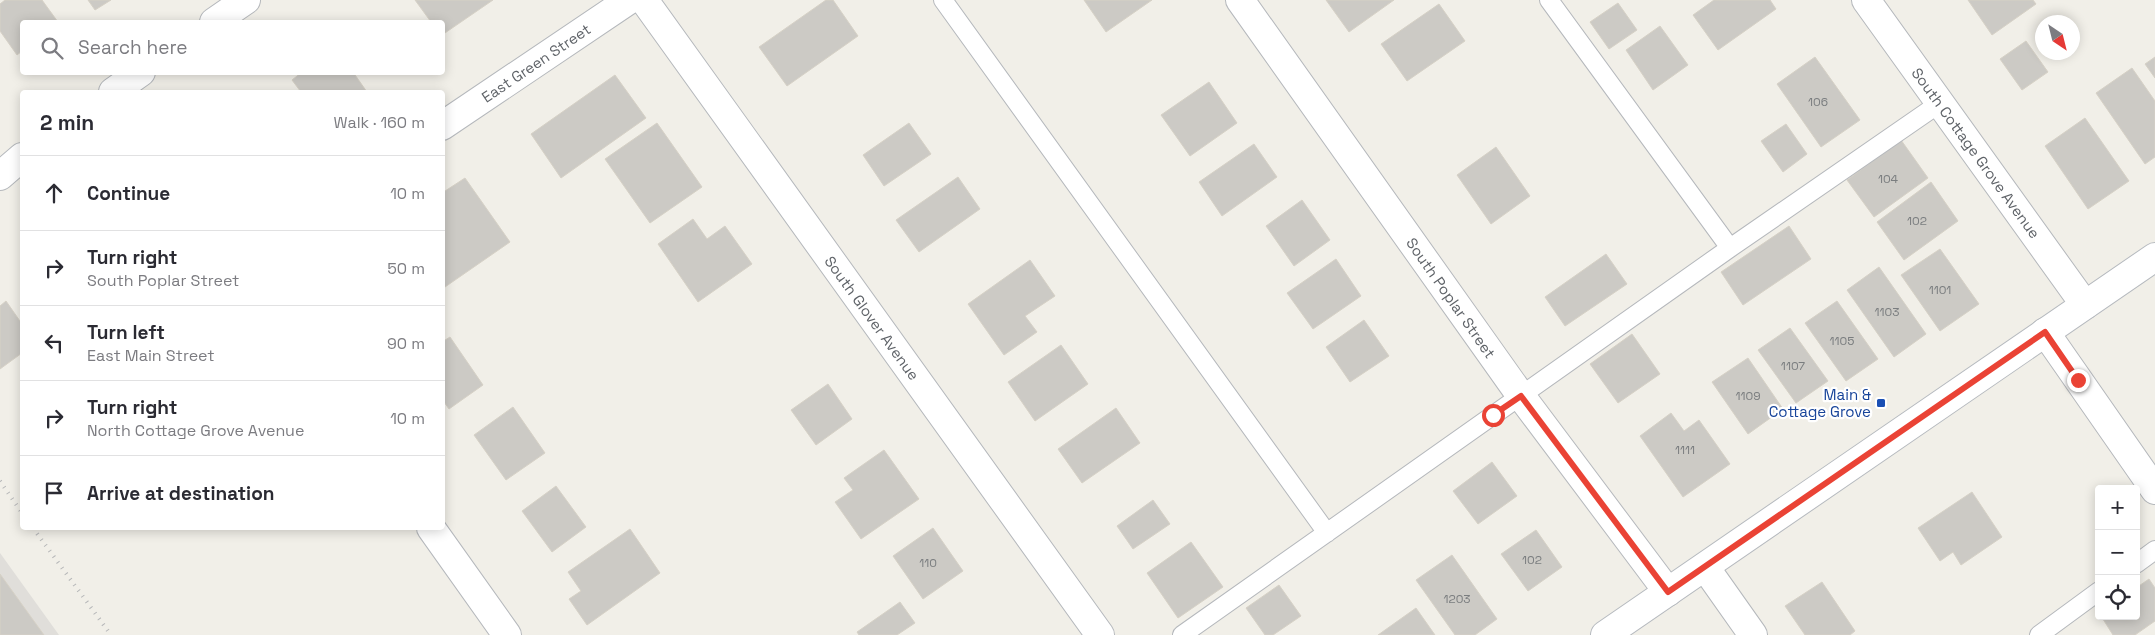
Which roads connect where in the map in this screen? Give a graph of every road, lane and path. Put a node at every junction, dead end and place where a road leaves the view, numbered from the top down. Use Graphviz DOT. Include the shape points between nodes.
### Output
graph roads {
  1 [pos="246,0"];
  2 [pos="630,0"];
  3 [pos="644,0"];
  4 [pos="943,0"];
  5 [pos="1240,0"];
  6 [pos="1549,0"];
  7 [pos="1866,0"];
  8 [pos="217,20"];
  9 [pos="137,75"];
  10 [pos="115,90"];
  11 [pos="1940,103"];
  12 [pos="445,124"];
  13 [pos="20,159"];
  14 [pos="0,176"];
  15 [pos="1730,248"];
  16 [pos="2155,257"];
  17 [pos="2085,305"];
  18 [pos="2045,332"];
  19 [pos="1521,396"];
  20 [pos="2155,490"];
  21 [pos="432,530"];
  22 [pos="1326,533"];
  23 [pos="2155,550"];
  24 [pos="2140,561"];
  25 [pos="1705,567"];
  26 [pos="1668,592"];
  27 [pos="2095,594"];
  28 [pos="503,633"];
  29 [pos="1100,635"];
  30 [pos="1182,635"];
  31 [pos="1605,635"];
  32 [pos="1752,635"];
  33 [pos="2039,635"];
  1 -- 8 [label="street"];
  2 -- 12 [label="street, East Green Street"];
  3 -- 29 [label="street, South Glover Avenue"];
  4 -- 22 [label="lane"];
  5 -- 19 [label="street, South Poplar Street"];
  6 -- 15 [label="lane"];
  7 -- 11 [label="street, South Cottage Grove Avenue"];
  9 -- 10 [label="street"];
  11 -- 15 [label="lane"];
  11 -- 17 [label="street, South Cottage Grove Avenue"];
  13 -- 14 [label="street"];
  15 -- 19 [label="lane"];
  16 -- 17 [label="street"];
  17 -- 18 [label="street"];
  18 -- 20 [label="street"];
  18 -- 25 [label="street"];
  19 -- 22 [label="lane"];
  19 -- 26 [label="street, South Poplar Street"];
  21 -- 28 [label="street"];
  22 -- 30 [label="lane"];
  23 -- 24 [label="lane"];
  25 -- 26 [label="street"];
  25 -- 32 [label="street"];
  26 -- 31 [label="street"];
  27 -- 33 [label="lane"];
}
